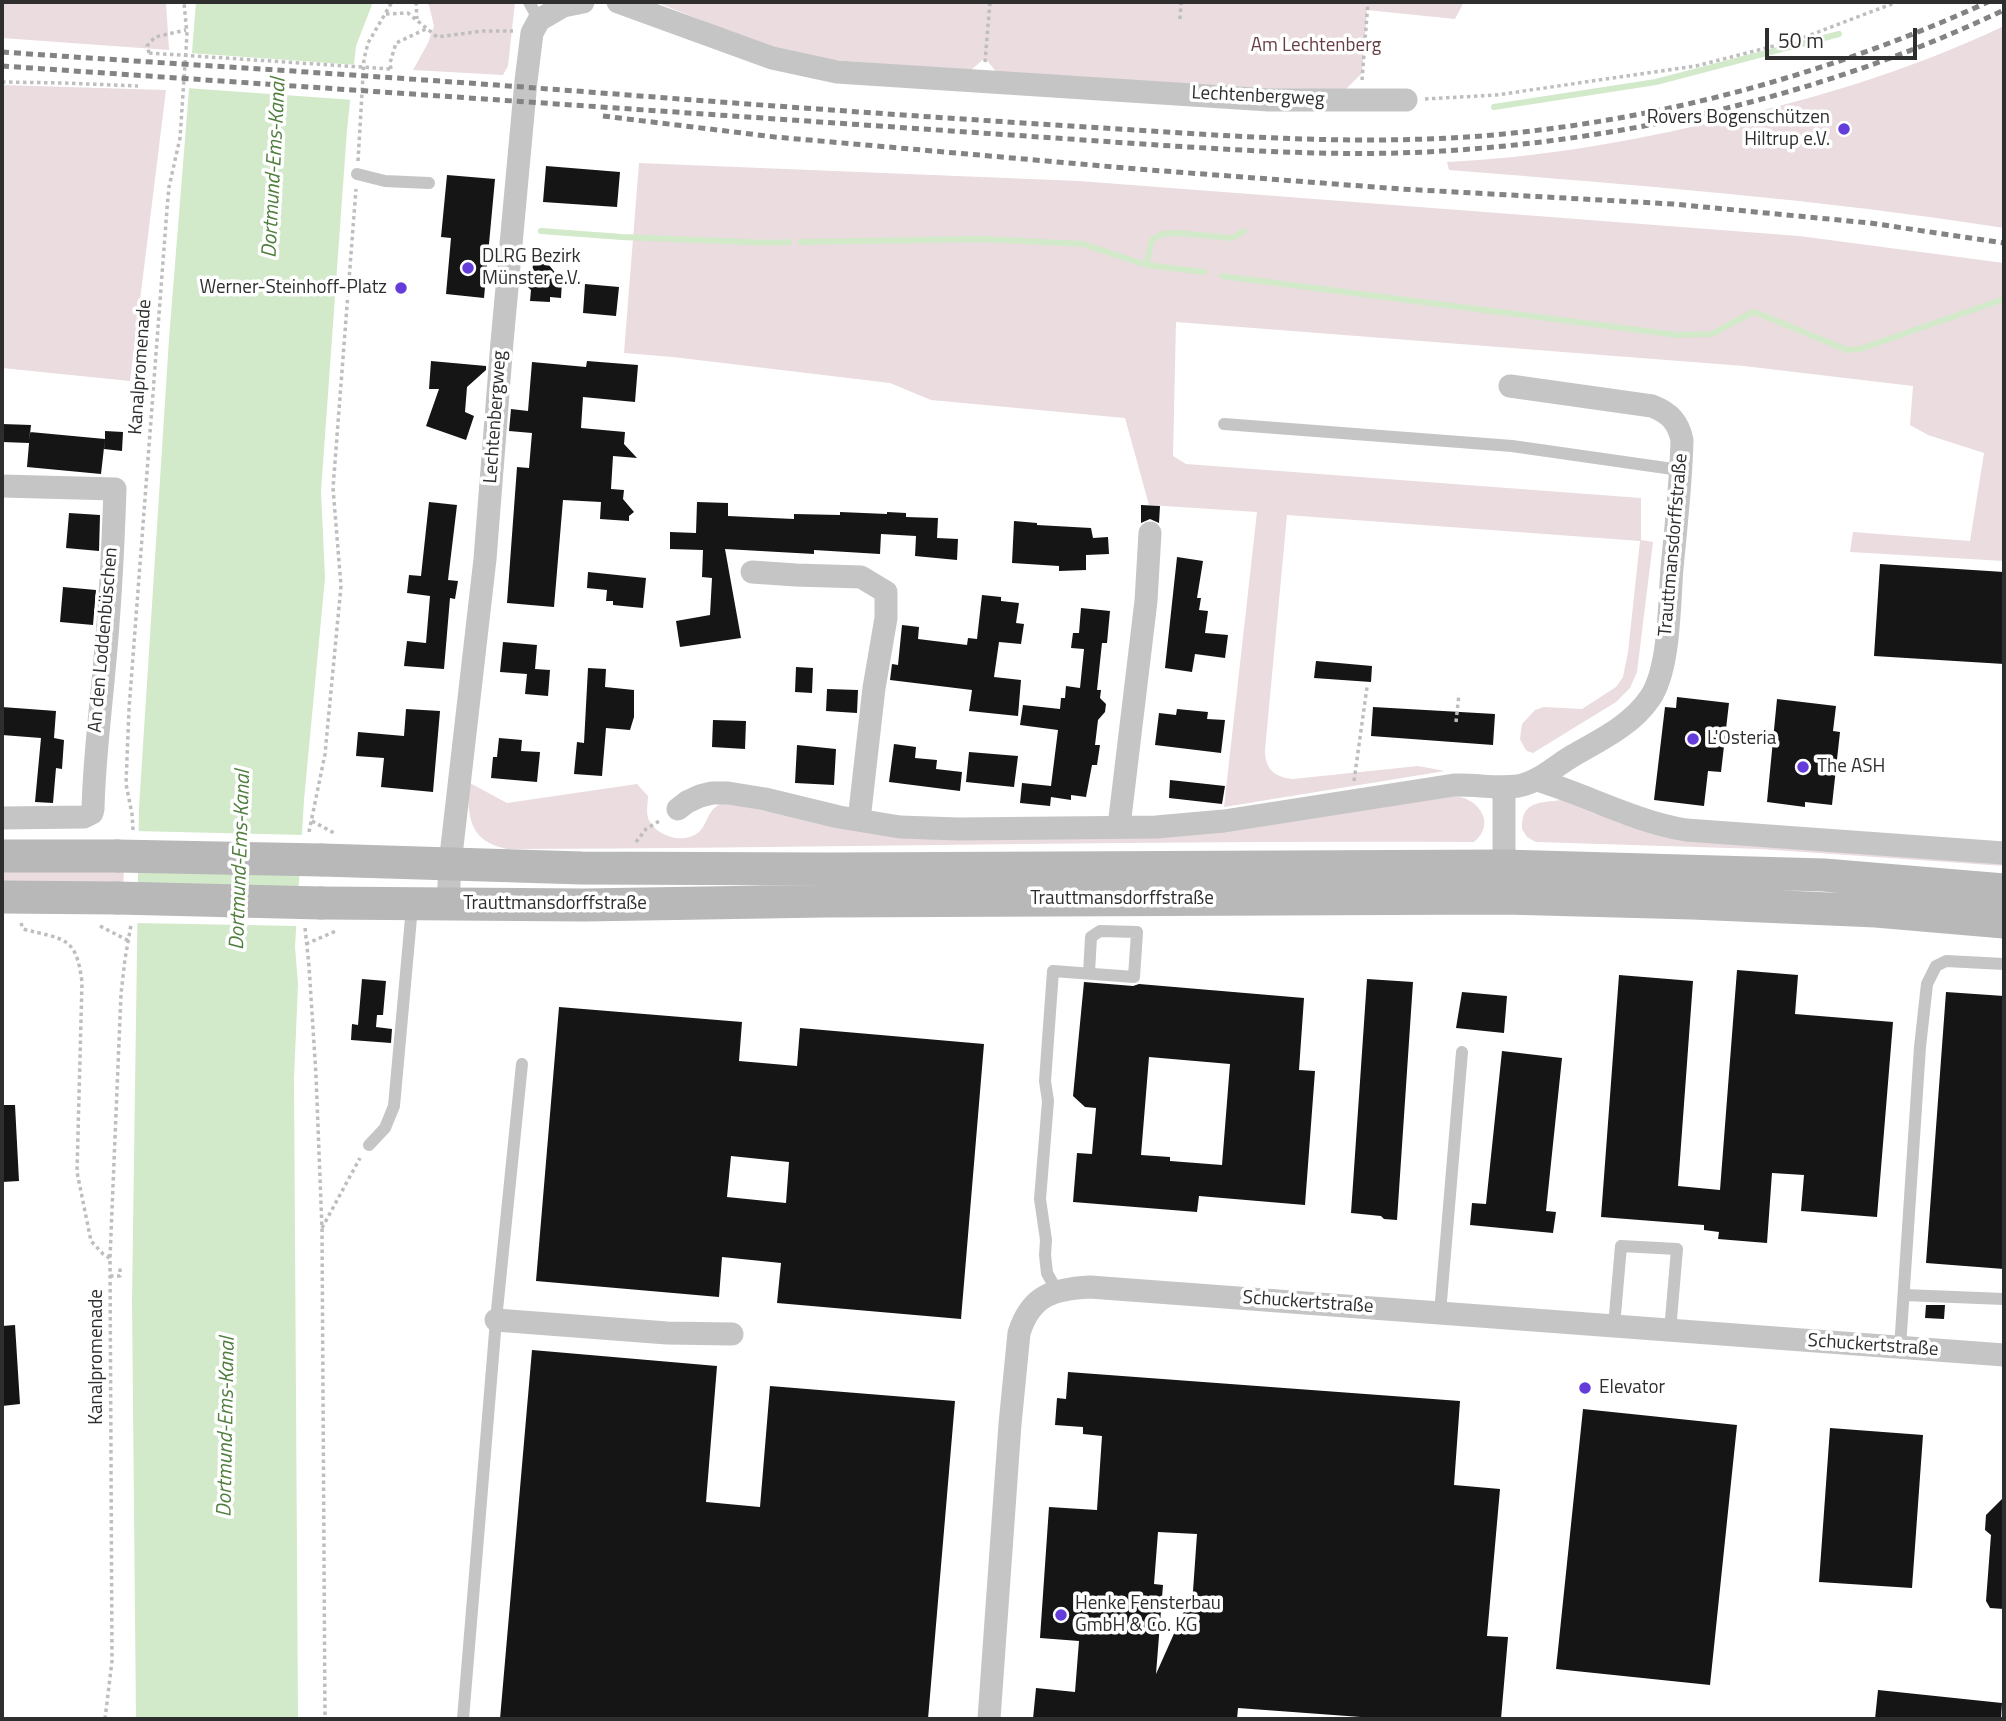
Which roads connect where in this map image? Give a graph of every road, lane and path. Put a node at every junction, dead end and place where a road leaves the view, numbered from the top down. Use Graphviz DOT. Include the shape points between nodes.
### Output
graph roads {
  1 [pos="184,2"];
  2 [pos="416,2"];
  3 [pos="583,2"];
  4 [pos="618,2"];
  5 [pos="990,2"];
  6 [pos="1181,2"];
  7 [pos="1367,2"];
  8 [pos="1897,2"];
  9 [pos="385,14"];
  10 [pos="533,18"];
  11 [pos="1180,19"];
  12 [pos="418,21"];
  13 [pos="426,29"];
  14 [pos="186,30"];
  15 [pos="981,80"];
  16 [pos="2,82"];
  17 [pos="138,86"];
  18 [pos="1406,100"];
  19 [pos="1361,101"];
  20 [pos="357,174"];
  21 [pos="429,183"];
  22 [pos="1510,386"];
  23 [pos="1224,424"];
  24 [pos="1681,470"];
  25 [pos="2,486"];
  26 [pos="1150,533"];
  27 [pos="752,572"];
  28 [pos="1367,687"];
  29 [pos="1459,694"];
  30 [pos="1456,722"];
  31 [pos="128,736"];
  32 [pos="1537,780"];
  33 [pos="1504,787"];
  34 [pos="1352,800"];
  35 [pos="678,809"];
  36 [pos="2,818"];
  37 [pos="859,820"];
  38 [pos="1119,826"];
  39 [pos="2004,853"];
  40 [pos="2,856"];
  41 [pos="450,864"];
  42 [pos="1504,882"];
  43 [pos="2004,890"];
  44 [pos="448,905"];
  45 [pos="11,909"];
  46 [pos="411,918"];
  47 [pos="2004,922"];
  48 [pos="97,924"];
  49 [pos="342,928"];
  50 [pos="129,942"];
  51 [pos="306,944"];
  52 [pos="2004,964"];
  53 [pos="1089,974"];
  54 [pos="121,994"];
  55 [pos="1462,1052"];
  56 [pos="522,1064"];
  57 [pos="369,1145"];
  58 [pos="322,1228"];
  59 [pos="110,1258"];
  60 [pos="120,1265"];
  61 [pos="110,1276"];
  62 [pos="1057,1291"];
  63 [pos="1904,1295"];
  64 [pos="2004,1299"];
  65 [pos="1440,1313"];
  66 [pos="496,1320"];
  67 [pos="1614,1326"];
  68 [pos="1670,1331"];
  69 [pos="732,1334"];
  70 [pos="1900,1348"];
  71 [pos="2004,1355"];
  72 [pos="105,1719"];
  73 [pos="463,1719"];
  74 [pos="989,1719"];
  1 -- 14 [label="path, Kanalpromenade"];
  2 -- 12 [label="path"];
  3 -- 10 [label="street"];
  4 -- 15 [label="street, Lechtenbergweg" via="772,58 837,72"];
  5 -- 15 [label="path"];
  6 -- 11 [label="path"];
  7 -- 19 [label="path"];
  8 -- 18 [label="path" via="1797,40 1696,66 1496,95"];
  9 -- 12 [label="path" via="408,13"];
  10 -- 13 [label="path" via="437,37"];
  10 -- 41 [label="street, Lechtenbergweg" via="485,559"];
  12 -- 13 [label="path"];
  13 -- 14 [label="path, bridge" via="396,43 391,69 149,53 155,37"];
  14 -- 31 [label="path, Kanalpromenade" via="180,138 167,209"];
  15 -- 19 [label="street, Lechtenbergweg" via="1269,100"];
  16 -- 17 [label="path"];
  18 -- 19 [label="street, Lechtenbergweg"];
  20 -- 21 [label="lane"];
  22 -- 24 [label="street, Trauttmansdorffstraße" via="1661,409 1674,419 1681,433"];
  23 -- 24 [label="lane" via="1512,446"];
  24 -- 32 [label="street, Trauttmansdorffstraße" via="1664,666 1656,690 1618,729"];
  25 -- 36 [label="street, An den Loddenbüschen" via="115,489 92,813 84,817"];
  26 -- 38 [label="street"];
  27 -- 37 [label="street" via="861,576 886,592"];
  28 -- 34 [label="path"];
  29 -- 30 [label="path"];
  32 -- 33 [label="street, Trauttmansdorffstraße"];
  32 -- 39 [label="street" via="1686,831"];
  33 -- 34 [label="street, Trauttmansdorffstraße" via="1454,785"];
  33 -- 42 [label="street"];
  34 -- 38 [label="street, Trauttmansdorffstraße" via="1224,821"];
  35 -- 37 [label="street, Trauttmansdorffstraße" via="700,796 728,793"];
  37 -- 38 [label="street, Trauttmansdorffstraße" via="921,828"];
  40 -- 41 [label="main road, bridge"];
  41 -- 42 [label="main road, Trauttmansdorffstraße"];
  41 -- 44 [label="street, Trauttmansdorffstraße"];
  42 -- 43 [label="main road, Trauttmansdorffstraße" via="1824,875"];
  42 -- 44 [label="main road, Trauttmansdorffstraße"];
  42 -- 47 [label="main road, Trauttmansdorffstraße" via="1678,902"];
  44 -- 45 [label="main road, bridge" via="117,898"];
  45 -- 59 [label="path" via="23,929 64,940 80,961 77,1172 91,1241"];
  46 -- 57 [label="lane" via="394,1106 385,1128"];
  48 -- 50 [label="path"];
  49 -- 51 [label="path"];
  52 -- 63 [label="lane" via="1946,961 1936,966 1927,985"];
  53 -- 53 [label="lane" via="1091,937 1100,931 1137,932 1134,977"];
  53 -- 62 [label="lane" via="1052,971 1040,1199 1047,1273"];
  54 -- 59 [label="path, Kanalpromenade"];
  55 -- 65 [label="lane"];
  56 -- 66 [label="lane"];
  57 -- 58 [label="path"];
  59 -- 61 [label="path, Kanalpromenade"];
  60 -- 61 [label="path" via="120,1276"];
  61 -- 72 [label="path, Kanalpromenade" via="112,1661"];
  62 -- 65 [label="street, Schuckertstraße" via="1090,1287"];
  62 -- 74 [label="street, Schuckertstraße" via="1031,1307 1019,1333"];
  63 -- 64 [label="lane"];
  63 -- 70 [label="lane"];
  65 -- 67 [label="street, Schuckertstraße"];
  66 -- 69 [label="street"];
  66 -- 73 [label="lane"];
  67 -- 68 [label="street, Schuckertstraße"];
  67 -- 68 [label="lane" via="1621,1246 1677,1249"];
  68 -- 70 [label="street, Schuckertstraße"];
  70 -- 71 [label="street, Schuckertstraße"];
}
